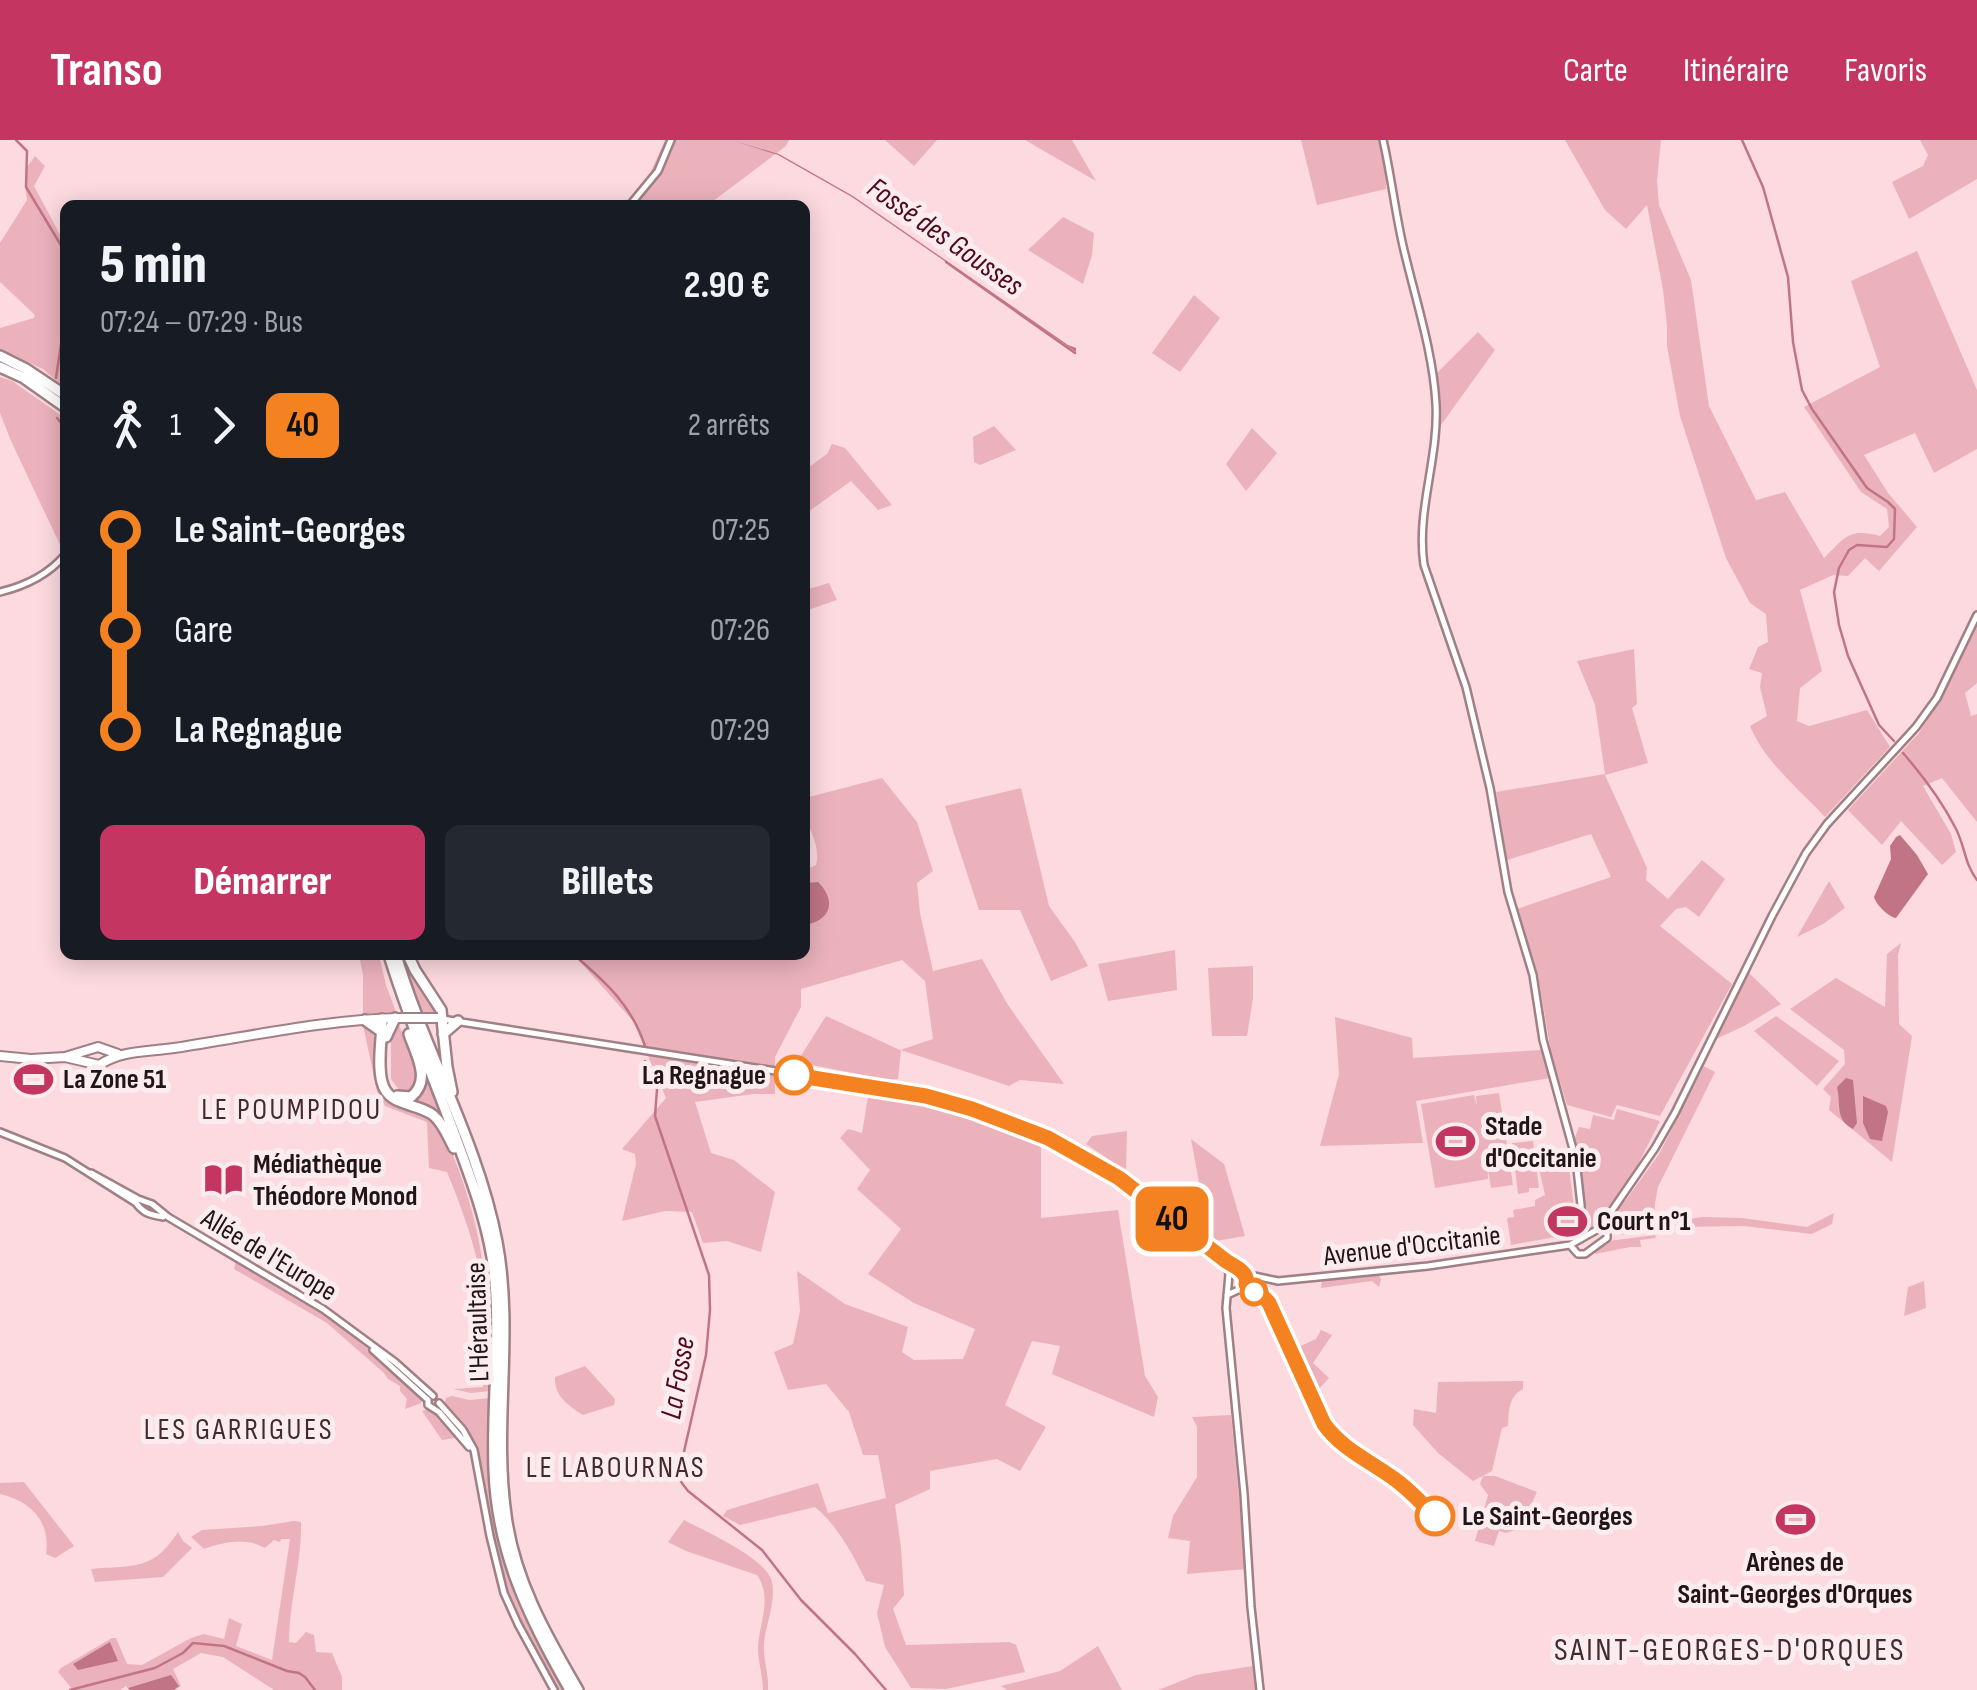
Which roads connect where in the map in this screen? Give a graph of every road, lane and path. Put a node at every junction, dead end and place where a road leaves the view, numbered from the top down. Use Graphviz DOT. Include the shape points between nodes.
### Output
graph roads {
  1 [pos="671,140"];
  2 [pos="1383,140"];
  3 [pos="634,200"];
  4 [pos="0,356"];
  5 [pos="0,367"];
  6 [pos="60,392"];
  7 [pos="60,403"];
  8 [pos="60,559"];
  9 [pos="0,592"];
  10 [pos="1977,615"];
  11 [pos="391,960"];
  12 [pos="391,960"];
  13 [pos="392,960"];
  14 [pos="410,960"];
  15 [pos="390,1018"];
  16 [pos="440,1018"];
  17 [pos="365,1020"];
  18 [pos="458,1020"];
  19 [pos="443,1034"];
  20 [pos="384,1035"];
  21 [pos="91,1050"];
  22 [pos="106,1055"];
  23 [pos="0,1056"];
  24 [pos="65,1057"];
  25 [pos="93,1062"];
  26 [pos="0,1132"];
  27 [pos="479,1178"];
  28 [pos="140,1203"];
  29 [pos="157,1213"];
  30 [pos="1582,1228"];
  31 [pos="1604,1229"];
  32 [pos="1588,1237"];
  33 [pos="1575,1244"];
  34 [pos="1226,1261"];
  35 [pos="1230,1274"];
  36 [pos="1244,1275"];
  37 [pos="1229,1284"];
  38 [pos="1237,1289"];
  39 [pos="1228,1295"];
  40 [pos="496,1298"];
  41 [pos="499,1388"];
  42 [pos="499,1400"];
  43 [pos="554,1690"];
  44 [pos="570,1690"];
  45 [pos="578,1690"];
  46 [pos="1260,1690"];
  1 -- 3 [label="street"];
  2 -- 30 [label="street" via="1434,384 1424,565 1466,687 1508,892 1576,1160"];
  4 -- 6 [label="highway"];
  5 -- 7 [label="highway"];
  8 -- 9 [label="street" via="43,575"];
  10 -- 31 [label="street" via="1928,712 1806,854 1668,1125"];
  11 -- 20 [label="highway" via="396,1000 421,1069 421,1085 411,1097 396,1096 388,1086"];
  12 -- 40 [label="highway, L'Héraultaise" via="477,1196"];
  13 -- 27 [label="highway, L'Héraultaise"];
  14 -- 16 [label="highway"];
  15 -- 16 [label="main road, bridge"];
  15 -- 17 [label="main road"];
  15 -- 20 [label="highway"];
  16 -- 18 [label="street, Avenue d'Occitanie"];
  16 -- 19 [label="highway"];
  17 -- 20 [label="highway"];
  17 -- 22 [label="main road"];
  18 -- 19 [label="highway"];
  18 -- 34 [label="street, Avenue d'Occitanie" via="891,1089 972,1109 1100,1166"];
  19 -- 27 [label="highway" via="453,1097"];
  20 -- 40 [label="highway" via="386,1092 434,1116 458,1156 485,1233"];
  21 -- 22 [label="main road" via="98,1047"];
  21 -- 24 [label="main road"];
  21 -- 25 [label="main road"];
  22 -- 25 [label="main road"];
  23 -- 24 [label="main road"];
  24 -- 25 [label="main road"];
  26 -- 28 [label="street, Allée de l'Europe" via="54,1152"];
  27 -- 41 [label="highway, L'Héraultaise" via="502,1278"];
  28 -- 29 [label="street, Allée de l'Europe" via="152,1204"];
  28 -- 29 [label="street, Allée de l'Europe" via="142,1210"];
  29 -- 43 [label="street, Allée de l'Europe" via="348,1328 430,1398 428,1406 463,1430 474,1450 506,1601"];
  30 -- 32 [label="street"];
  30 -- 33 [label="street"];
  31 -- 32 [label="street"];
  31 -- 33 [label="street" via="1607,1238 1585,1254"];
  32 -- 33 [label="street"];
  33 -- 36 [label="street, Avenue d'Occitanie" via="1396,1270 1278,1281"];
  34 -- 35 [label="street"];
  34 -- 36 [label="street, Avenue d'Occitanie"];
  35 -- 36 [label="street"];
  35 -- 37 [label="street"];
  36 -- 38 [label="street"];
  37 -- 38 [label="street"];
  37 -- 39 [label="street"];
  38 -- 39 [label="street"];
  39 -- 46 [label="street"];
  40 -- 41 [label="highway, L'Héraultaise"];
  41 -- 42 [label="highway, L'Héraultaise"];
  42 -- 44 [label="highway, L'Héraultaise" via="495,1491 510,1564 532,1623"];
  42 -- 45 [label="highway, L'Héraultaise" via="512,1546 526,1592"];
}
